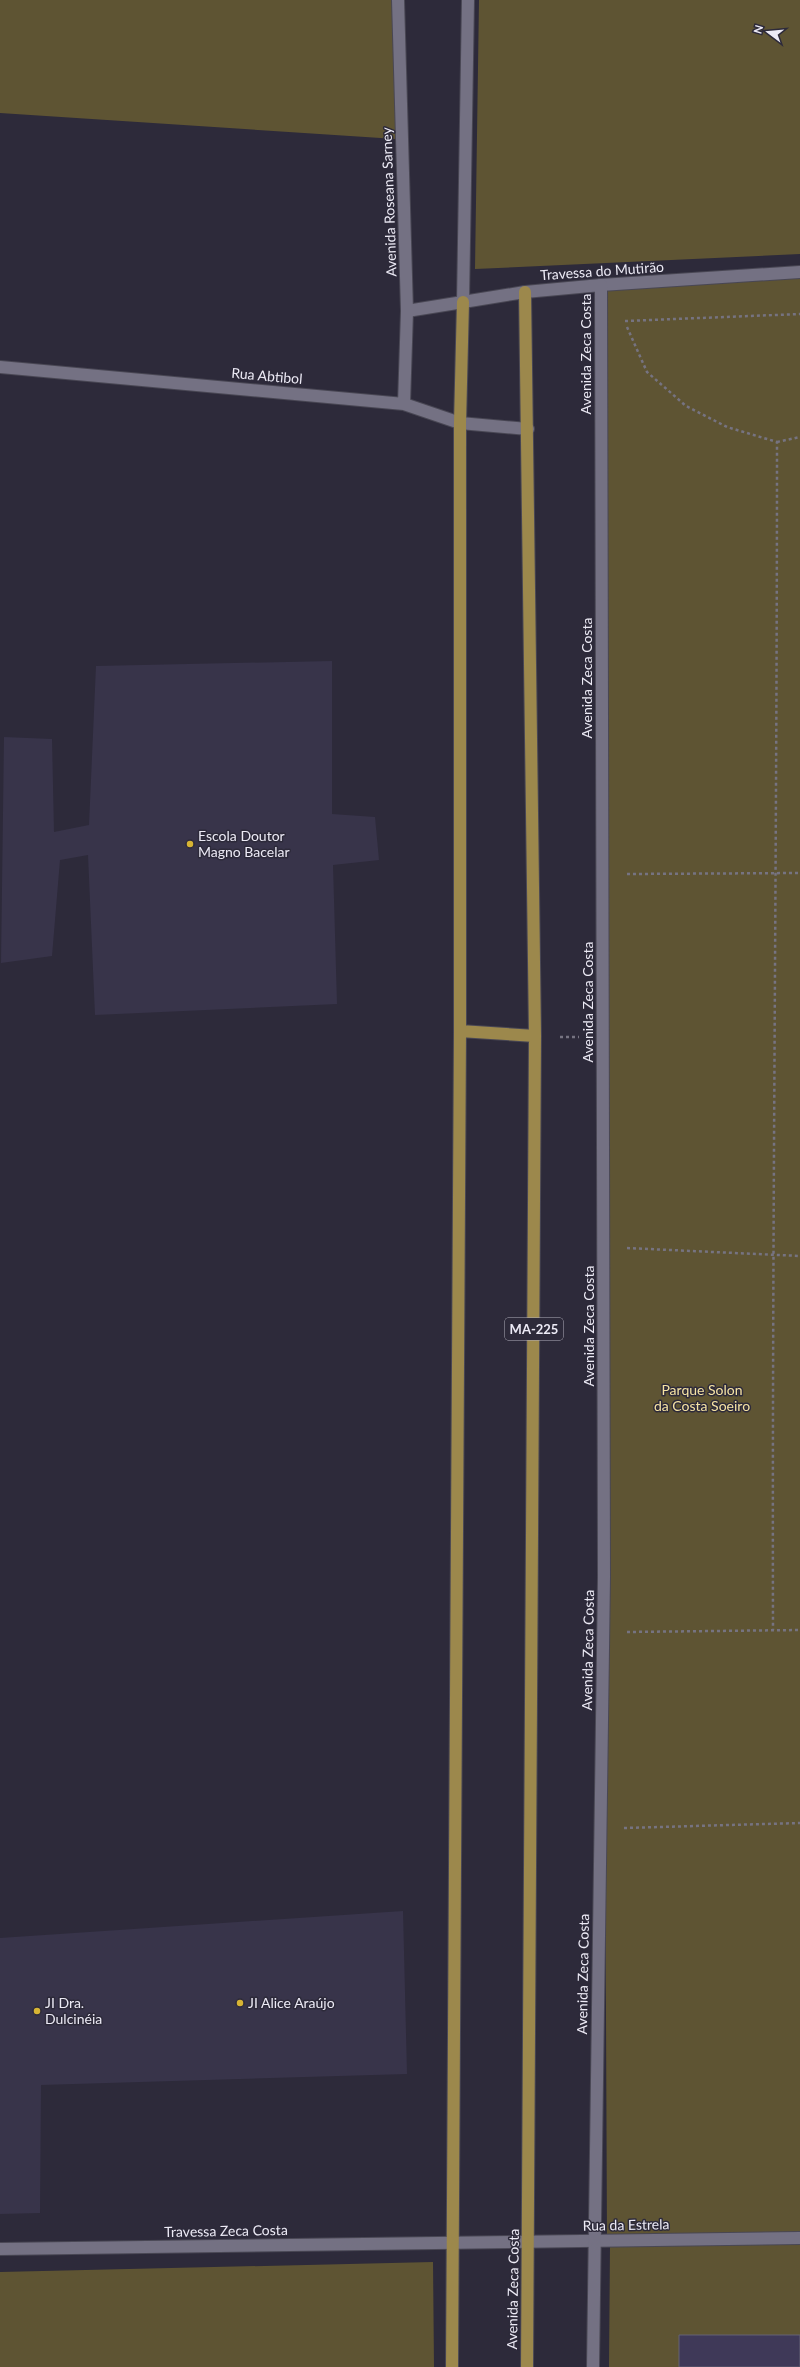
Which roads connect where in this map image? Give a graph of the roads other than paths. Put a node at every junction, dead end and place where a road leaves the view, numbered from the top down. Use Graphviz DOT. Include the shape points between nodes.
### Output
graph roads {
  1 [pos="398,0"];
  2 [pos="468,0"];
  3 [pos="800,272"];
  4 [pos="601,285"];
  5 [pos="525,292"];
  6 [pos="463,302"];
  7 [pos="407,311"];
  8 [pos="0,367"];
  9 [pos="404,404"];
  10 [pos="460,424"];
  11 [pos="528,429"];
  12 [pos="460,1031"];
  13 [pos="535,1036"];
  14 [pos="800,2238"];
  15 [pos="594,2240"];
  16 [pos="529,2242"];
  17 [pos="452,2243"];
  18 [pos="0,2249"];
  19 [pos="452,2367"];
  20 [pos="528,2367"];
  21 [pos="593,2367"];
  1 -- 7 [label="street, Avenida Roseana Sarney"];
  2 -- 6 [label="street"];
  3 -- 4 [label="street, Travessa do Mutirão"];
  4 -- 5 [label="street, Travessa do Mutirão"];
  4 -- 15 [label="street, Avenida Zeca Costa" via="604,1577"];
  5 -- 6 [label="street, Travessa do Mutirão"];
  5 -- 11 [label="main road, Avenida Zeca Costa / MA-225"];
  6 -- 7 [label="street, Travessa do Mutirão"];
  6 -- 10 [label="main road"];
  7 -- 9 [label="street, Avenida Roseana Sarney"];
  8 -- 9 [label="street, Rua Abtibol"];
  9 -- 10 [label="street, Rua Abtibol"];
  10 -- 11 [label="street, Rua Abtibol"];
  10 -- 12 [label="main road"];
  11 -- 13 [label="main road, Avenida Zeca Costa / MA-225"];
  12 -- 13 [label="main road"];
  12 -- 17 [label="main road"];
  13 -- 16 [label="main road, Avenida Zeca Costa / MA-225"];
  14 -- 15 [label="street, Rua da Estrela"];
  15 -- 16 [label="street, Rua da Estrela"];
  15 -- 21 [label="street, Avenida Zeca Costa"];
  16 -- 17 [label="street, Rua da Estrela"];
  16 -- 20 [label="main road, Avenida Zeca Costa / MA-225"];
  17 -- 18 [label="street, Travessa Zeca Costa"];
  17 -- 19 [label="main road"];
}
